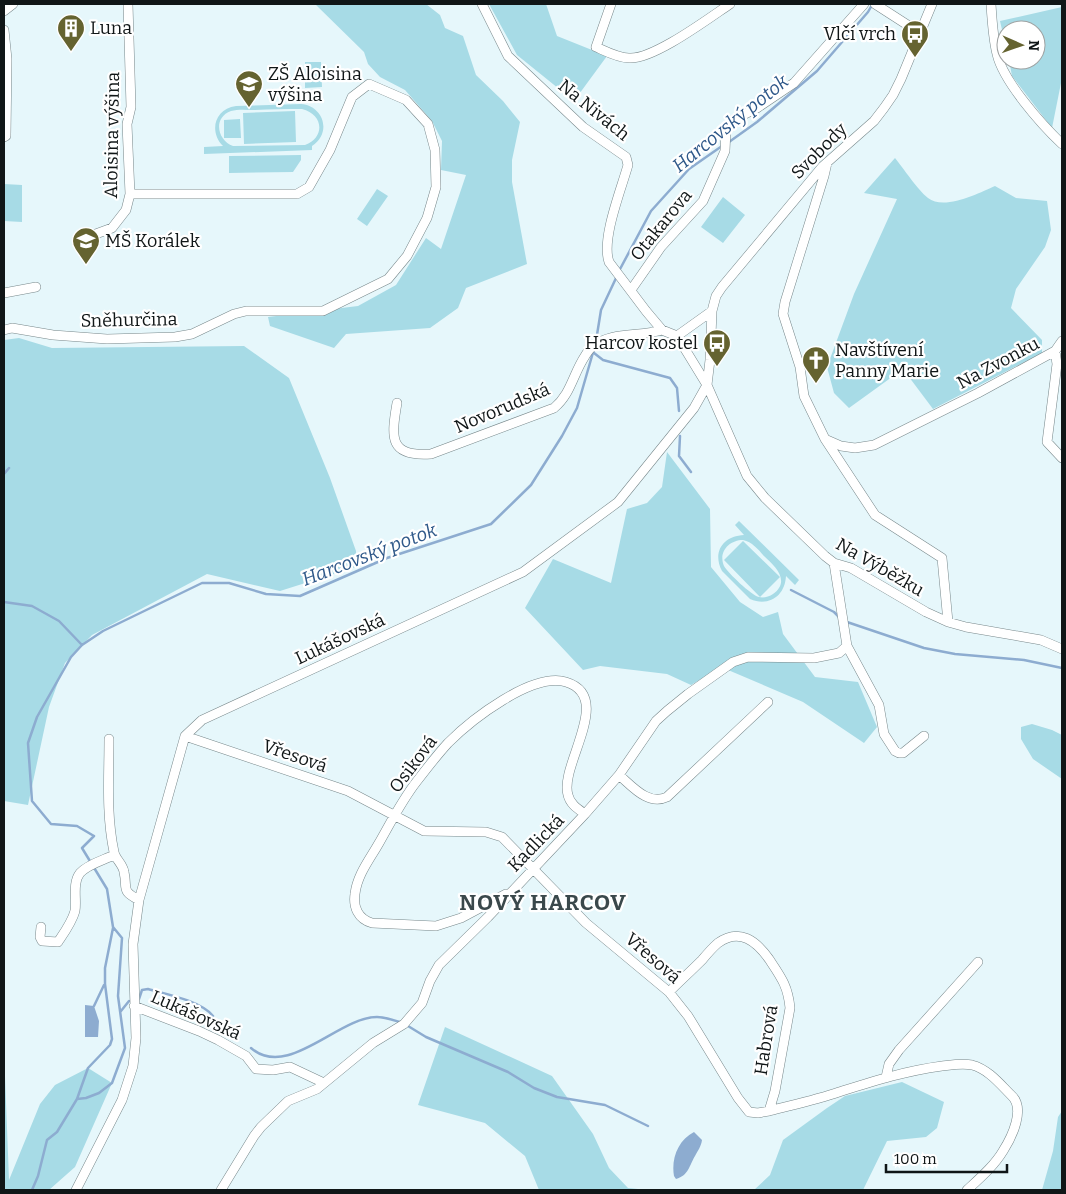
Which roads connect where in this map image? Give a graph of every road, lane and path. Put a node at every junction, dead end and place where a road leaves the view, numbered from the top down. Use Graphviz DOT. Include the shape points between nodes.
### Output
graph roads {
  1 [pos="13,4"];
  2 [pos="128,4"];
  3 [pos="482,4"];
  4 [pos="611,4"];
  5 [pos="730,4"];
  6 [pos="864,4"];
  7 [pos="932,4"];
  8 [pos="991,4"];
  9 [pos="878,6"];
  10 [pos="4,11"];
  11 [pos="4,30"];
  12 [pos="920,34"];
  13 [pos="4,138"];
  14 [pos="1062,144"];
  15 [pos="827,162"];
  16 [pos="130,194"];
  17 [pos="80,237"];
  18 [pos="36,286"];
  19 [pos="630,290"];
  20 [pos="4,293"];
  21 [pos="712,310"];
  22 [pos="4,330"];
  23 [pos="662,330"];
  24 [pos="677,336"];
  25 [pos="1062,342"];
  26 [pos="1055,351"];
  27 [pos="707,385"];
  28 [pos="398,403"];
  29 [pos="825,439"];
  30 [pos="1062,458"];
  31 [pos="834,563"];
  32 [pos="948,622"];
  33 [pos="847,646"];
  34 [pos="1062,649"];
  35 [pos="768,702"];
  36 [pos="185,736"];
  37 [pos="924,736"];
  38 [pos="110,739"];
  39 [pos="619,775"];
  40 [pos="586,814"];
  41 [pos="395,816"];
  42 [pos="114,855"];
  43 [pos="533,870"];
  44 [pos="512,891"];
  45 [pos="139,900"];
  46 [pos="41,927"];
  47 [pos="978,962"];
  48 [pos="669,992"];
  49 [pos="134,1006"];
  50 [pos="886,1077"];
  51 [pos="324,1083"];
  52 [pos="769,1111"];
  53 [pos="76,1190"];
  54 [pos="222,1190"];
  55 [pos="967,1190"];
  1 -- 10 [label="street"];
  2 -- 16 [label="street, Aloisina výšina"];
  3 -- 19 [label="street, Na Nivách" via="508,56 583,127 626,157 628,166 608,238 607,256"];
  4 -- 5 [label="street" via="596,47 628,58 645,56 696,28"];
  6 -- 19 [label="street, Otakarova" via="794,83 733,120 726,129 725,151 703,201 661,247"];
  7 -- 12 [label="street, Svobody"];
  8 -- 14 [label="street" via="997,55 1005,76"];
  9 -- 12 [label="street"];
  11 -- 13 [label="street" via="7,59"];
  12 -- 15 [label="street, Svobody" via="884,108 874,121"];
  15 -- 21 [label="street, Svobody" via="722,287"];
  15 -- 29 [label="street" via="783,314 800,366 804,396"];
  16 -- 17 [label="street, Aloisina výšina" via="126,210 112,228"];
  16 -- 22 [label="street, Sněhurčina" via="297,194 309,187 330,150 352,97 369,84 406,100 428,124 434,150 436,186 427,218 407,256 388,279 323,311 246,311 192,334 175,337 107,339 53,336 12,328"];
  18 -- 20 [label="street"];
  19 -- 23 [label="street, Na Nivách"];
  21 -- 24 [label="street"];
  21 -- 27 [label="street, Svobody"];
  23 -- 24 [label="street"];
  23 -- 28 [label="street, Novorudská" via="619,336 591,347 570,390 554,408 431,454 414,455 401,450 394,440 393,424"];
  24 -- 27 [label="street"];
  25 -- 26 [label="street"];
  26 -- 29 [label="street, Na Zvonku" via="874,445 855,448"];
  26 -- 30 [label="street, Na Zvonku" via="1057,364 1047,442"];
  27 -- 31 [label="street, Na Výběžku" via="747,476 765,498"];
  27 -- 36 [label="street, Lukášovská" via="694,408 618,502 523,572 202,720"];
  29 -- 32 [label="street" via="876,515 942,558"];
  31 -- 32 [label="street, Na Výběžku" via="851,568"];
  31 -- 33 [label="street"];
  32 -- 34 [label="street, Na Výběžku" via="1042,640"];
  33 -- 37 [label="street" via="879,705 884,734 895,751 903,752"];
  33 -- 39 [label="street, Kadlická" via="839,653 814,658 748,657 733,662 656,721"];
  35 -- 39 [label="street" via="661,800 646,798"];
  36 -- 41 [label="street, Vřesová" via="348,791"];
  36 -- 45 [label="street, Lukášovská"];
  38 -- 42 [label="street" via="108,812"];
  39 -- 40 [label="street, Kadlická"];
  40 -- 41 [label="street, Osiková" via="574,805 566,788 585,721 586,705 576,687 556,680 524,688 466,727 448,743 416,783"];
  40 -- 43 [label="street, Kadlická"];
  41 -- 43 [label="street, Vřesová" via="424,830 486,832 502,837"];
  41 -- 44 [label="street, Osiková" via="358,881 355,905 364,921 436,926 461,918"];
  42 -- 45 [label="street" via="125,873 125,889"];
  42 -- 46 [label="street" via="78,875 75,912 58,942 42,941"];
  43 -- 44 [label="street, Kadlická"];
  43 -- 48 [label="street, Vřesová" via="586,923"];
  44 -- 51 [label="street, Kadlická" via="440,965 422,1003 404,1024 373,1042"];
  45 -- 49 [label="street, Lukášovská" via="133,944"];
  47 -- 50 [label="street" via="899,1050 889,1064"];
  48 -- 52 [label="street, Vřesová" via="688,1016 738,1098 750,1112"];
  48 -- 52 [label="street, Habrová" via="719,942 740,937 760,946 785,982 790,1008"];
  49 -- 51 [label="street, Lukášovská" via="218,1040 246,1056 256,1068 274,1070 290,1067"];
  49 -- 53 [label="street, Lukášovská" via="136,1048 128,1085"];
  50 -- 52 [label="street, Vřesová"];
  50 -- 55 [label="street, Vřesová" via="917,1069 957,1064 972,1066 985,1071 1014,1097 1018,1107 1011,1136 995,1162"];
  51 -- 54 [label="street, Kadlická" via="288,1101 261,1127"];
}
